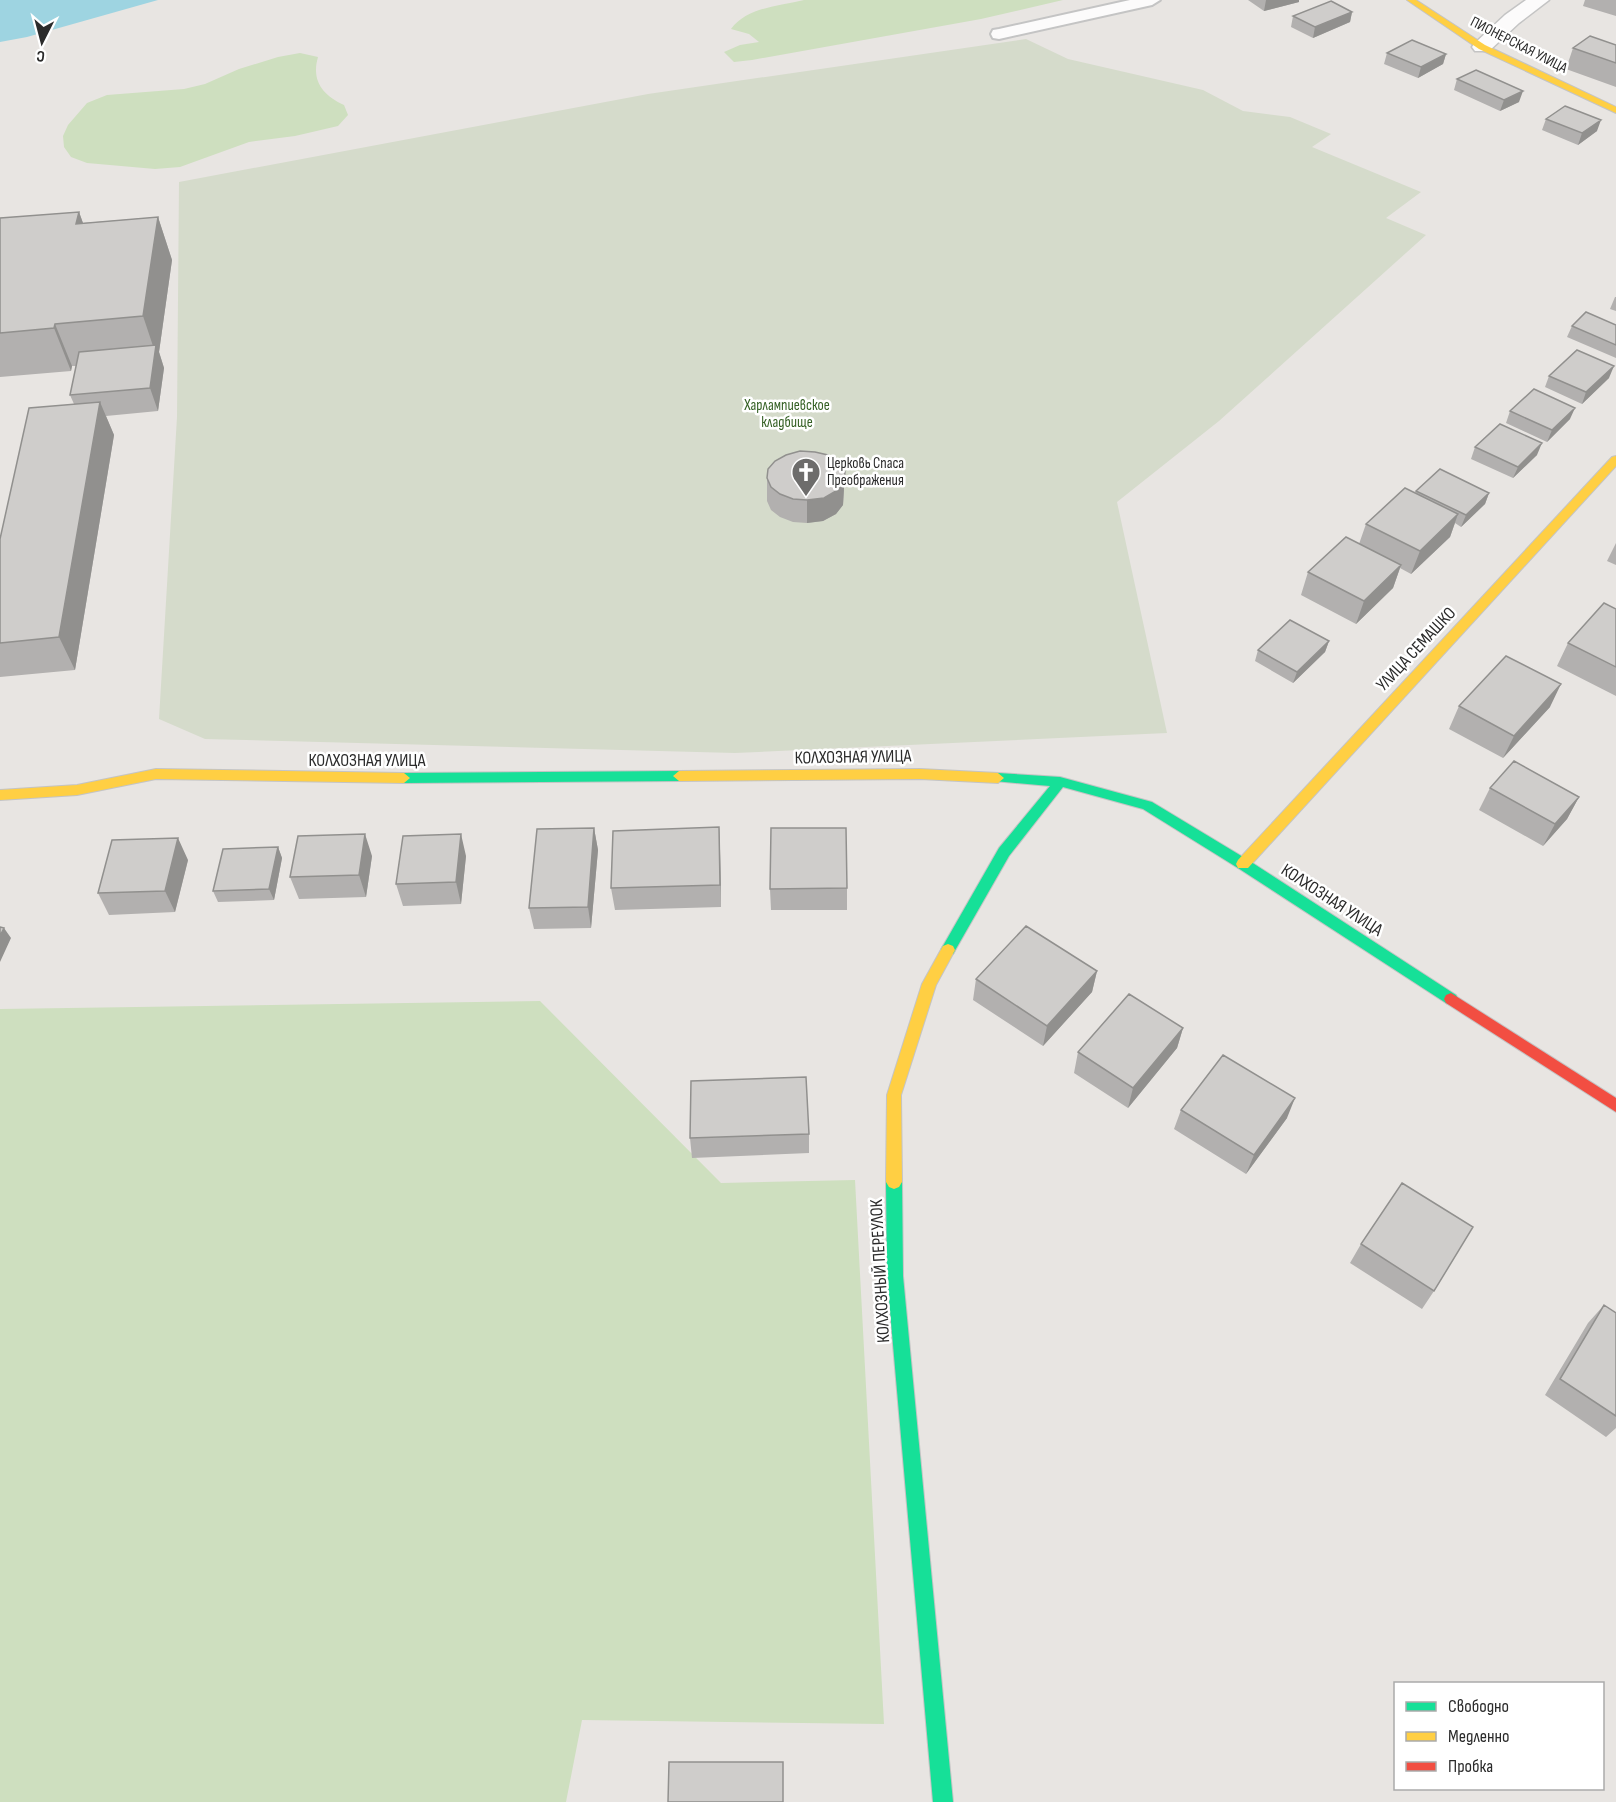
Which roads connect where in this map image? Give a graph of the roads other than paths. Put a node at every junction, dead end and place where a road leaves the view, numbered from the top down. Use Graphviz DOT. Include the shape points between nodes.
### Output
graph roads {
  1 [pos="1152,0"];
  2 [pos="1411,0"];
  3 [pos="1539,0"];
  4 [pos="999,34"];
  5 [pos="1482,47"];
  6 [pos="1616,110"];
  7 [pos="1616,459"];
  8 [pos="1060,782"];
  9 [pos="0,795"];
  10 [pos="1243,864"];
  11 [pos="1616,1106"];
  12 [pos="943,1802"];
  1 -- 4 [label="lane"];
  2 -- 5 [label="street, ПИОНЕРСКАЯ УЛИЦА"];
  3 -- 5 [label="street"];
  5 -- 6 [label="street, ПИОНЕРСКАЯ УЛИЦА"];
  7 -- 10 [label="street, УЛИЦА СЕМАШКО"];
  8 -- 9 [label="street, КОЛХОЗНАЯ УЛИЦА" via="920,774 342,779 156,774 77,790"];
  8 -- 10 [label="street, КОЛХОЗНАЯ УЛИЦА" via="1147,805"];
  8 -- 12 [label="street, КОЛХОЗНЫЙ ПЕРЕУЛОК" via="1004,852 929,984 894,1095 895,1276"];
  10 -- 11 [label="street, КОЛХОЗНАЯ УЛИЦА"];
}
